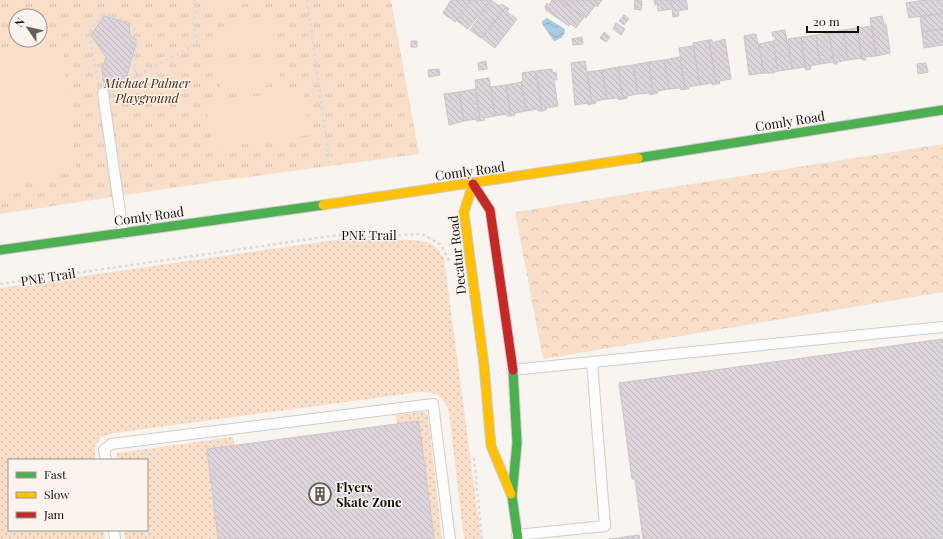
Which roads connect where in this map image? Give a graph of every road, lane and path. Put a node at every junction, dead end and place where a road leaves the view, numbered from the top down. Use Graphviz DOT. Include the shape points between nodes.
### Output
graph roads {
  1 [pos="195,0"];
  2 [pos="306,0"];
  3 [pos="134,79"];
  4 [pos="103,93"];
  5 [pos="943,110"];
  6 [pos="330,166"];
  7 [pos="473,184"];
  8 [pos="123,233"];
  9 [pos="0,250"];
  10 [pos="451,269"];
  11 [pos="0,284"];
  12 [pos="943,328"];
  13 [pos="592,362"];
  14 [pos="512,370"];
  15 [pos="473,454"];
  16 [pos="106,459"];
  17 [pos="512,496"];
  18 [pos="517,537"];
  19 [pos="450,539"];
  20 [pos="482,539"];
  1 -- 3 [label="path" via="196,14 193,22 196,44"];
  2 -- 6 [label="path"];
  3 -- 4 [label="path" via="118,90"];
  3 -- 4 [label="path" via="138,40 135,27 129,22 102,14 89,34 99,88"];
  4 -- 8 [label="lane"];
  5 -- 7 [label="street, Comly Road"];
  7 -- 8 [label="street, Comly Road"];
  7 -- 14 [label="street, Decatur Road" via="490,210"];
  7 -- 17 [label="street, Decatur Road" via="464,212 484,365 491,446"];
  8 -- 9 [label="street, Comly Road"];
  10 -- 11 [label="path, PNE Trail" via="441,245 422,234 371,238 338,234"];
  12 -- 13 [label="lane"];
  13 -- 14 [label="lane"];
  13 -- 18 [label="lane" via="605,526"];
  14 -- 17 [label="street, Decatur Road" via="517,443"];
  15 -- 20 [label="path"];
  16 -- 19 [label="lane" via="104,450 111,444 433,404"];
  17 -- 18 [label="street, Decatur Road"];
}
